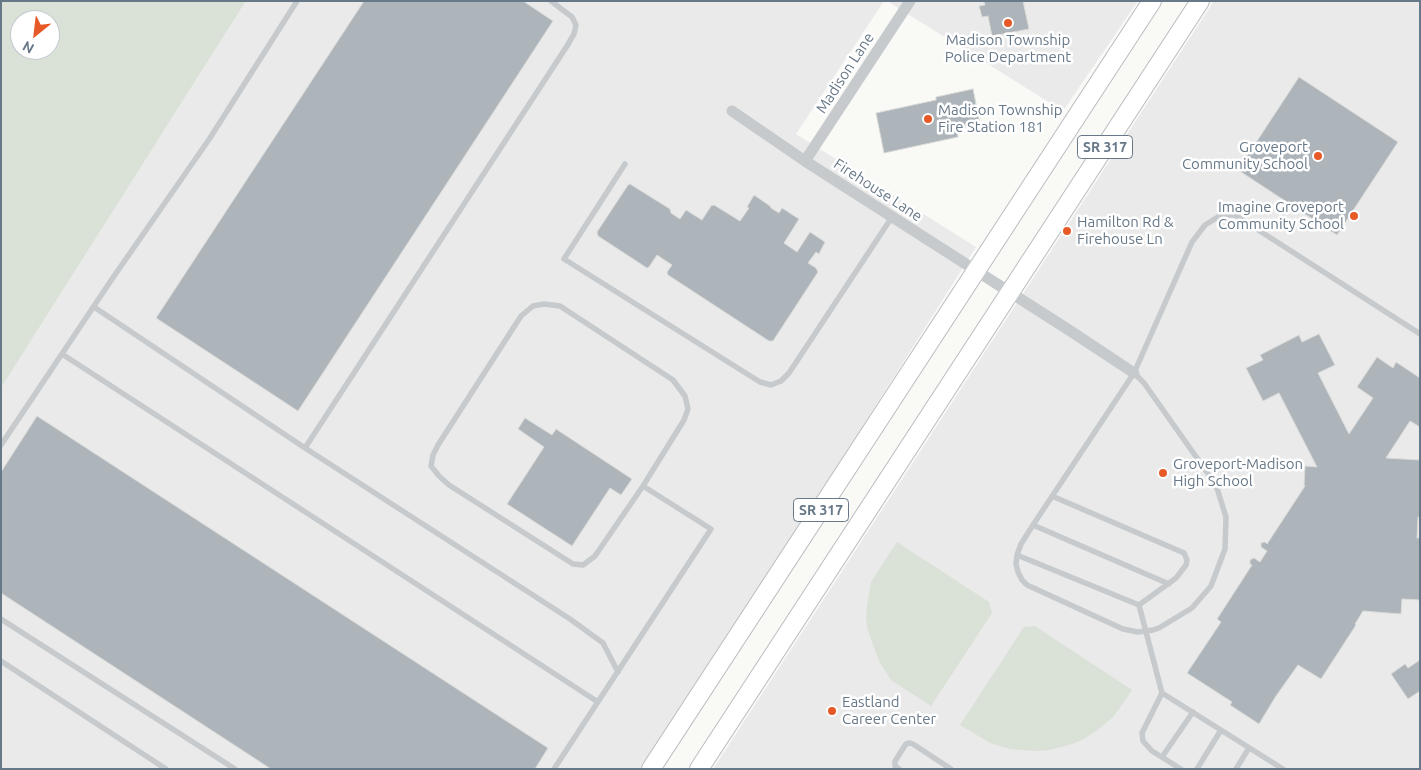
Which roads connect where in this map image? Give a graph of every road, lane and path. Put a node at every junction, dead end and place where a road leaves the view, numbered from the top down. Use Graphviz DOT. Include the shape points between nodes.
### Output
graph roads {
  1 [pos="296,1"];
  2 [pos="551,1"];
  3 [pos="910,1"];
  4 [pos="1152,1"];
  5 [pos="1200,1"];
  6 [pos="732,111"];
  7 [pos="805,160"];
  8 [pos="625,164"];
  9 [pos="892,217"];
  10 [pos="977,271"];
  11 [pos="1009,292"];
  12 [pos="94,307"];
  13 [pos="1420,334"];
  14 [pos="62,354"];
  15 [pos="1134,373"];
  16 [pos="1,445"];
  17 [pos="305,448"];
  18 [pos="643,486"];
  19 [pos="1052,496"];
  20 [pos="1033,525"];
  21 [pos="1017,555"];
  22 [pos="1169,584"];
  23 [pos="1139,605"];
  24 [pos="1,619"];
  25 [pos="1145,631"];
  26 [pos="1,661"];
  27 [pos="618,672"];
  28 [pos="1162,692"];
  29 [pos="598,702"];
  30 [pos="1193,712"];
  31 [pos="1221,730"];
  32 [pos="1250,748"];
  33 [pos="1162,757"];
  34 [pos="1279,768"];
  35 [pos="166,769"];
  36 [pos="235,769"];
  37 [pos="554,769"];
  38 [pos="651,769"];
  39 [pos="699,769"];
  40 [pos="899,769"];
  41 [pos="951,769"];
  42 [pos="1180,769"];
  43 [pos="1197,769"];
  44 [pos="1236,769"];
  1 -- 12 [label="lane" via="210,138"];
  2 -- 17 [label="lane" via="572,17 576,25 574,34"];
  3 -- 7 [label="street, Madison Lane"];
  4 -- 10 [label="main road, SR 317"];
  5 -- 11 [label="main road, SR 317"];
  6 -- 7 [label="street, Firehouse Lane"];
  7 -- 9 [label="street, Firehouse Lane"];
  8 -- 9 [label="lane" via="564,258 760,382 771,385 789,373"];
  9 -- 10 [label="street, Firehouse Lane"];
  10 -- 11 [label="street, Firehouse Lane"];
  10 -- 38 [label="main road, SR 317"];
  11 -- 15 [label="street, Firehouse Lane"];
  11 -- 39 [label="main road, SR 317"];
  12 -- 14 [label="lane"];
  12 -- 17 [label="lane"];
  13 -- 15 [label="lane" via="1235,215 1221,215 1205,225 1192,242"];
  14 -- 16 [label="lane"];
  14 -- 29 [label="lane"];
  15 -- 19 [label="lane"];
  15 -- 25 [label="lane" via="1144,382 1216,484 1226,517 1225,550 1211,586 1192,608 1159,628"];
  17 -- 27 [label="lane" via="570,619 602,643"];
  18 -- 18 [label="lane" via="595,556 583,565 573,564 449,485 431,466 438,444 521,316 533,306 544,304 560,306 673,380 685,396 688,410 684,420"];
  18 -- 27 [label="lane" via="711,530"];
  19 -- 20 [label="lane"];
  19 -- 22 [label="lane" via="1184,553 1186,565"];
  20 -- 21 [label="lane"];
  20 -- 22 [label="lane"];
  21 -- 23 [label="lane"];
  21 -- 25 [label="lane" via="1018,572 1027,585 1123,629"];
  22 -- 23 [label="lane"];
  23 -- 25 [label="lane"];
  24 -- 36 [label="lane"];
  25 -- 28 [label="lane"];
  26 -- 35 [label="lane"];
  27 -- 29 [label="lane"];
  28 -- 30 [label="lane"];
  28 -- 33 [label="lane" via="1142,733 1143,741"];
  29 -- 37 [label="lane"];
  30 -- 31 [label="lane"];
  30 -- 33 [label="lane"];
  31 -- 32 [label="lane"];
  31 -- 43 [label="lane"];
  32 -- 34 [label="lane"];
  32 -- 44 [label="lane"];
  33 -- 42 [label="lane"];
  40 -- 41 [label="lane" via="895,761 910,743"];
}
